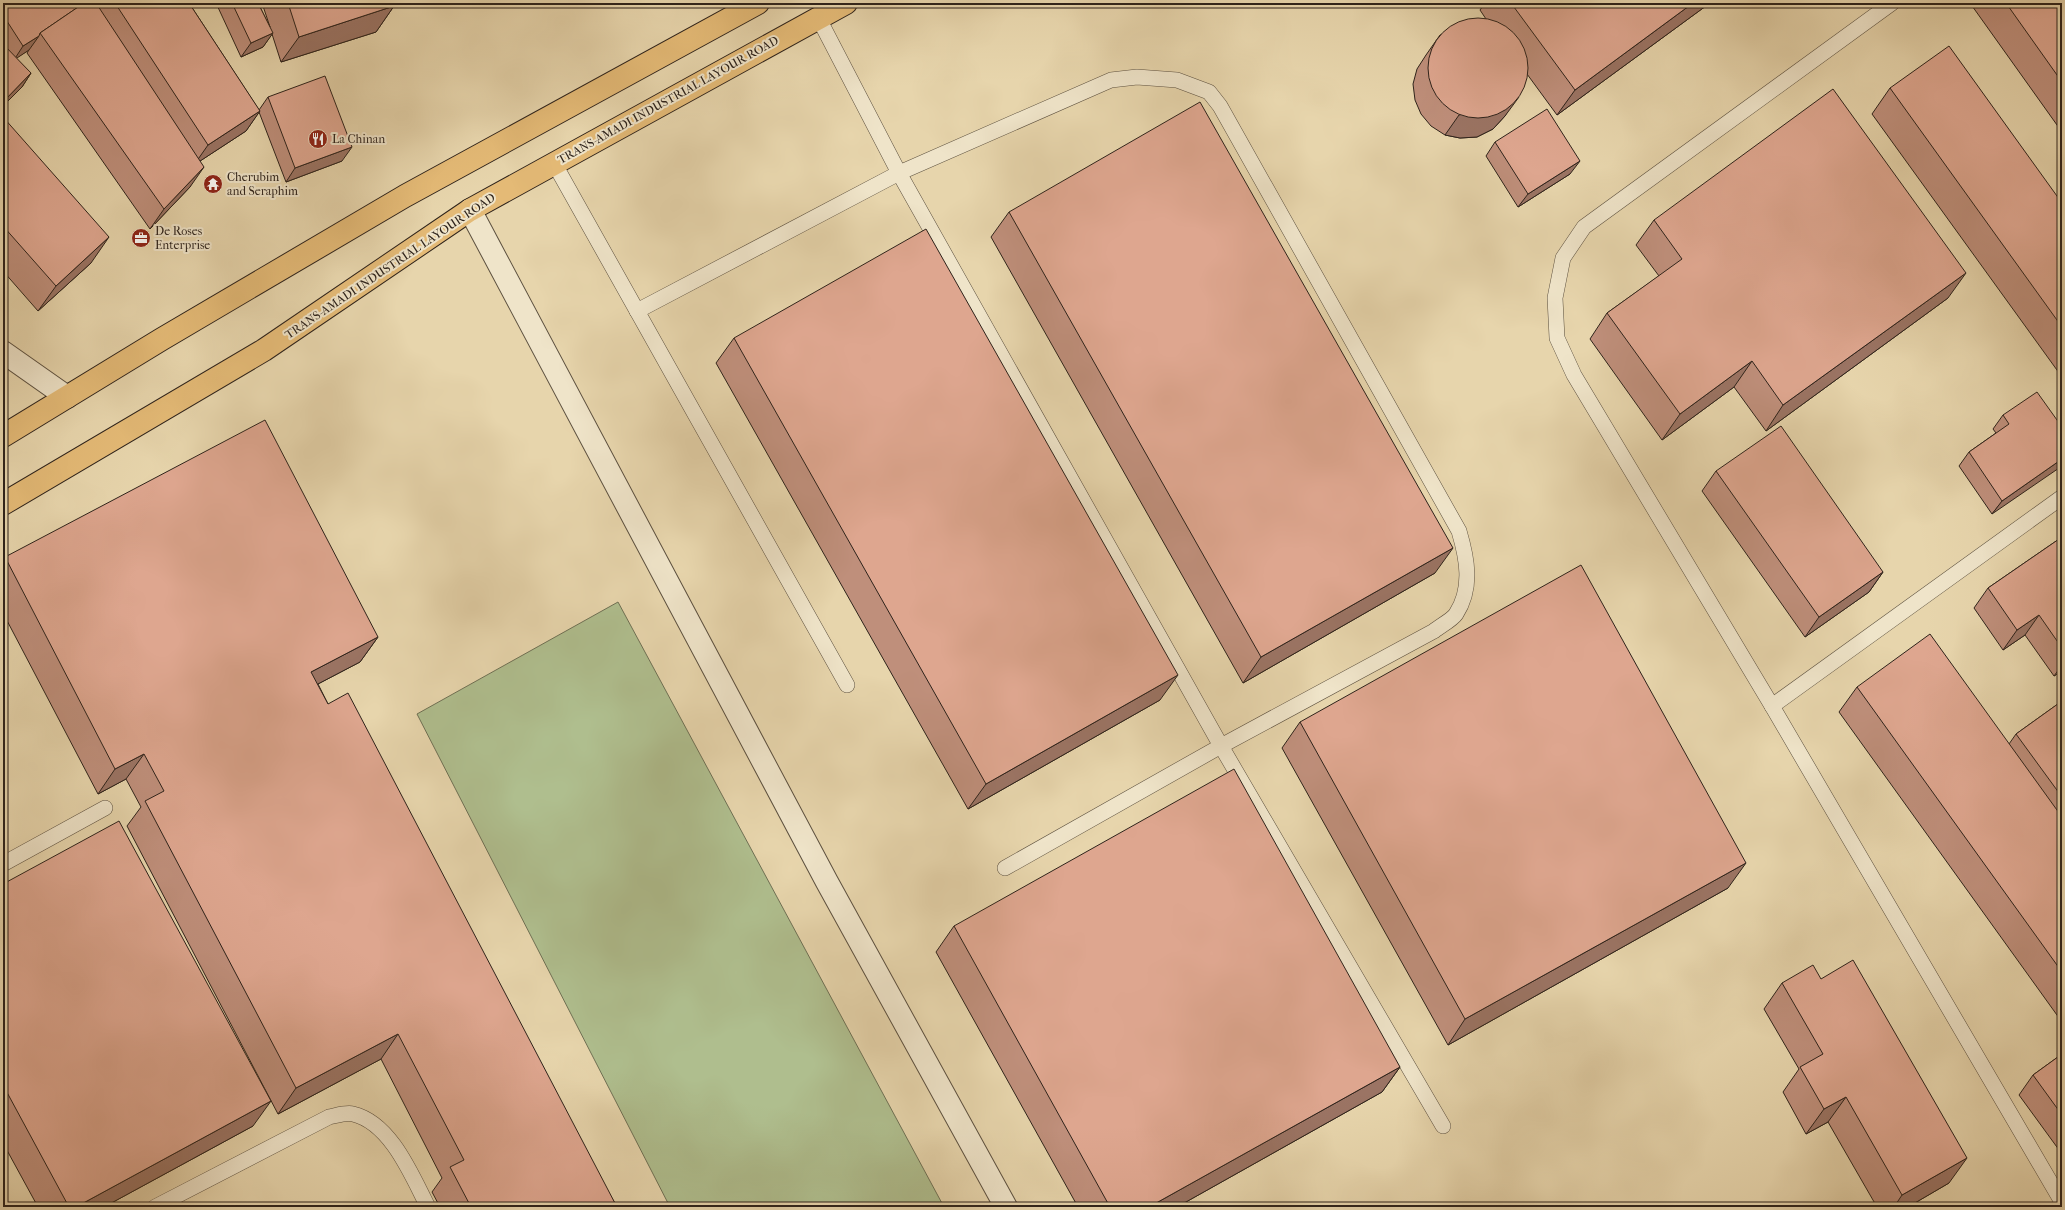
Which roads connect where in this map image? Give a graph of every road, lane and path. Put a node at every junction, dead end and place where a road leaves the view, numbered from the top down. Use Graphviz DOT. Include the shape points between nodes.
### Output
graph roads {
  1 [pos="758,3"];
  2 [pos="846,3"];
  3 [pos="1892,3"];
  4 [pos="818,17"];
  5 [pos="554,163"];
  6 [pos="899,173"];
  7 [pos="470,210"];
  8 [pos="637,311"];
  9 [pos="3,352"];
  10 [pos="67,397"];
  11 [pos="3,436"];
  12 [pos="2062,497"];
  13 [pos="3,504"];
  14 [pos="846,685"];
  15 [pos="1772,706"];
  16 [pos="1221,746"];
  17 [pos="105,808"];
  18 [pos="3,864"];
  19 [pos="1005,868"];
  20 [pos="1443,1126"];
  21 [pos="2062,1202"];
  22 [pos="155,1207"];
  23 [pos="428,1207"];
  24 [pos="1006,1207"];
  1 -- 10 [label="main road" via="405,196"];
  2 -- 4 [label="main road, TRANS-AMADI INDUSTRIAL LAYOUR ROAD"];
  3 -- 15 [label="lane" via="1584,227 1563,258 1555,298 1557,338 1574,375"];
  4 -- 5 [label="main road, TRANS-AMADI INDUSTRIAL LAYOUR ROAD"];
  4 -- 6 [label="lane"];
  5 -- 7 [label="main road, TRANS-AMADI INDUSTRIAL LAYOUR ROAD"];
  5 -- 8 [label="lane"];
  6 -- 8 [label="lane"];
  6 -- 16 [label="lane"];
  6 -- 16 [label="lane" via="1111,80 1137,77 1177,80 1209,92 1220,106 1460,531 1467,560 1466,588 1456,614 1434,631"];
  7 -- 13 [label="main road, TRANS-AMADI INDUSTRIAL LAYOUR ROAD" via="264,350"];
  7 -- 24 [label="street" via="827,882"];
  8 -- 14 [label="lane"];
  9 -- 10 [label="street"];
  10 -- 11 [label="main road"];
  12 -- 15 [label="lane"];
  15 -- 21 [label="lane"];
  16 -- 19 [label="lane"];
  16 -- 20 [label="lane"];
  17 -- 18 [label="lane"];
  22 -- 23 [label="lane" via="328,1117 352,1113 378,1126 402,1156"];
}
